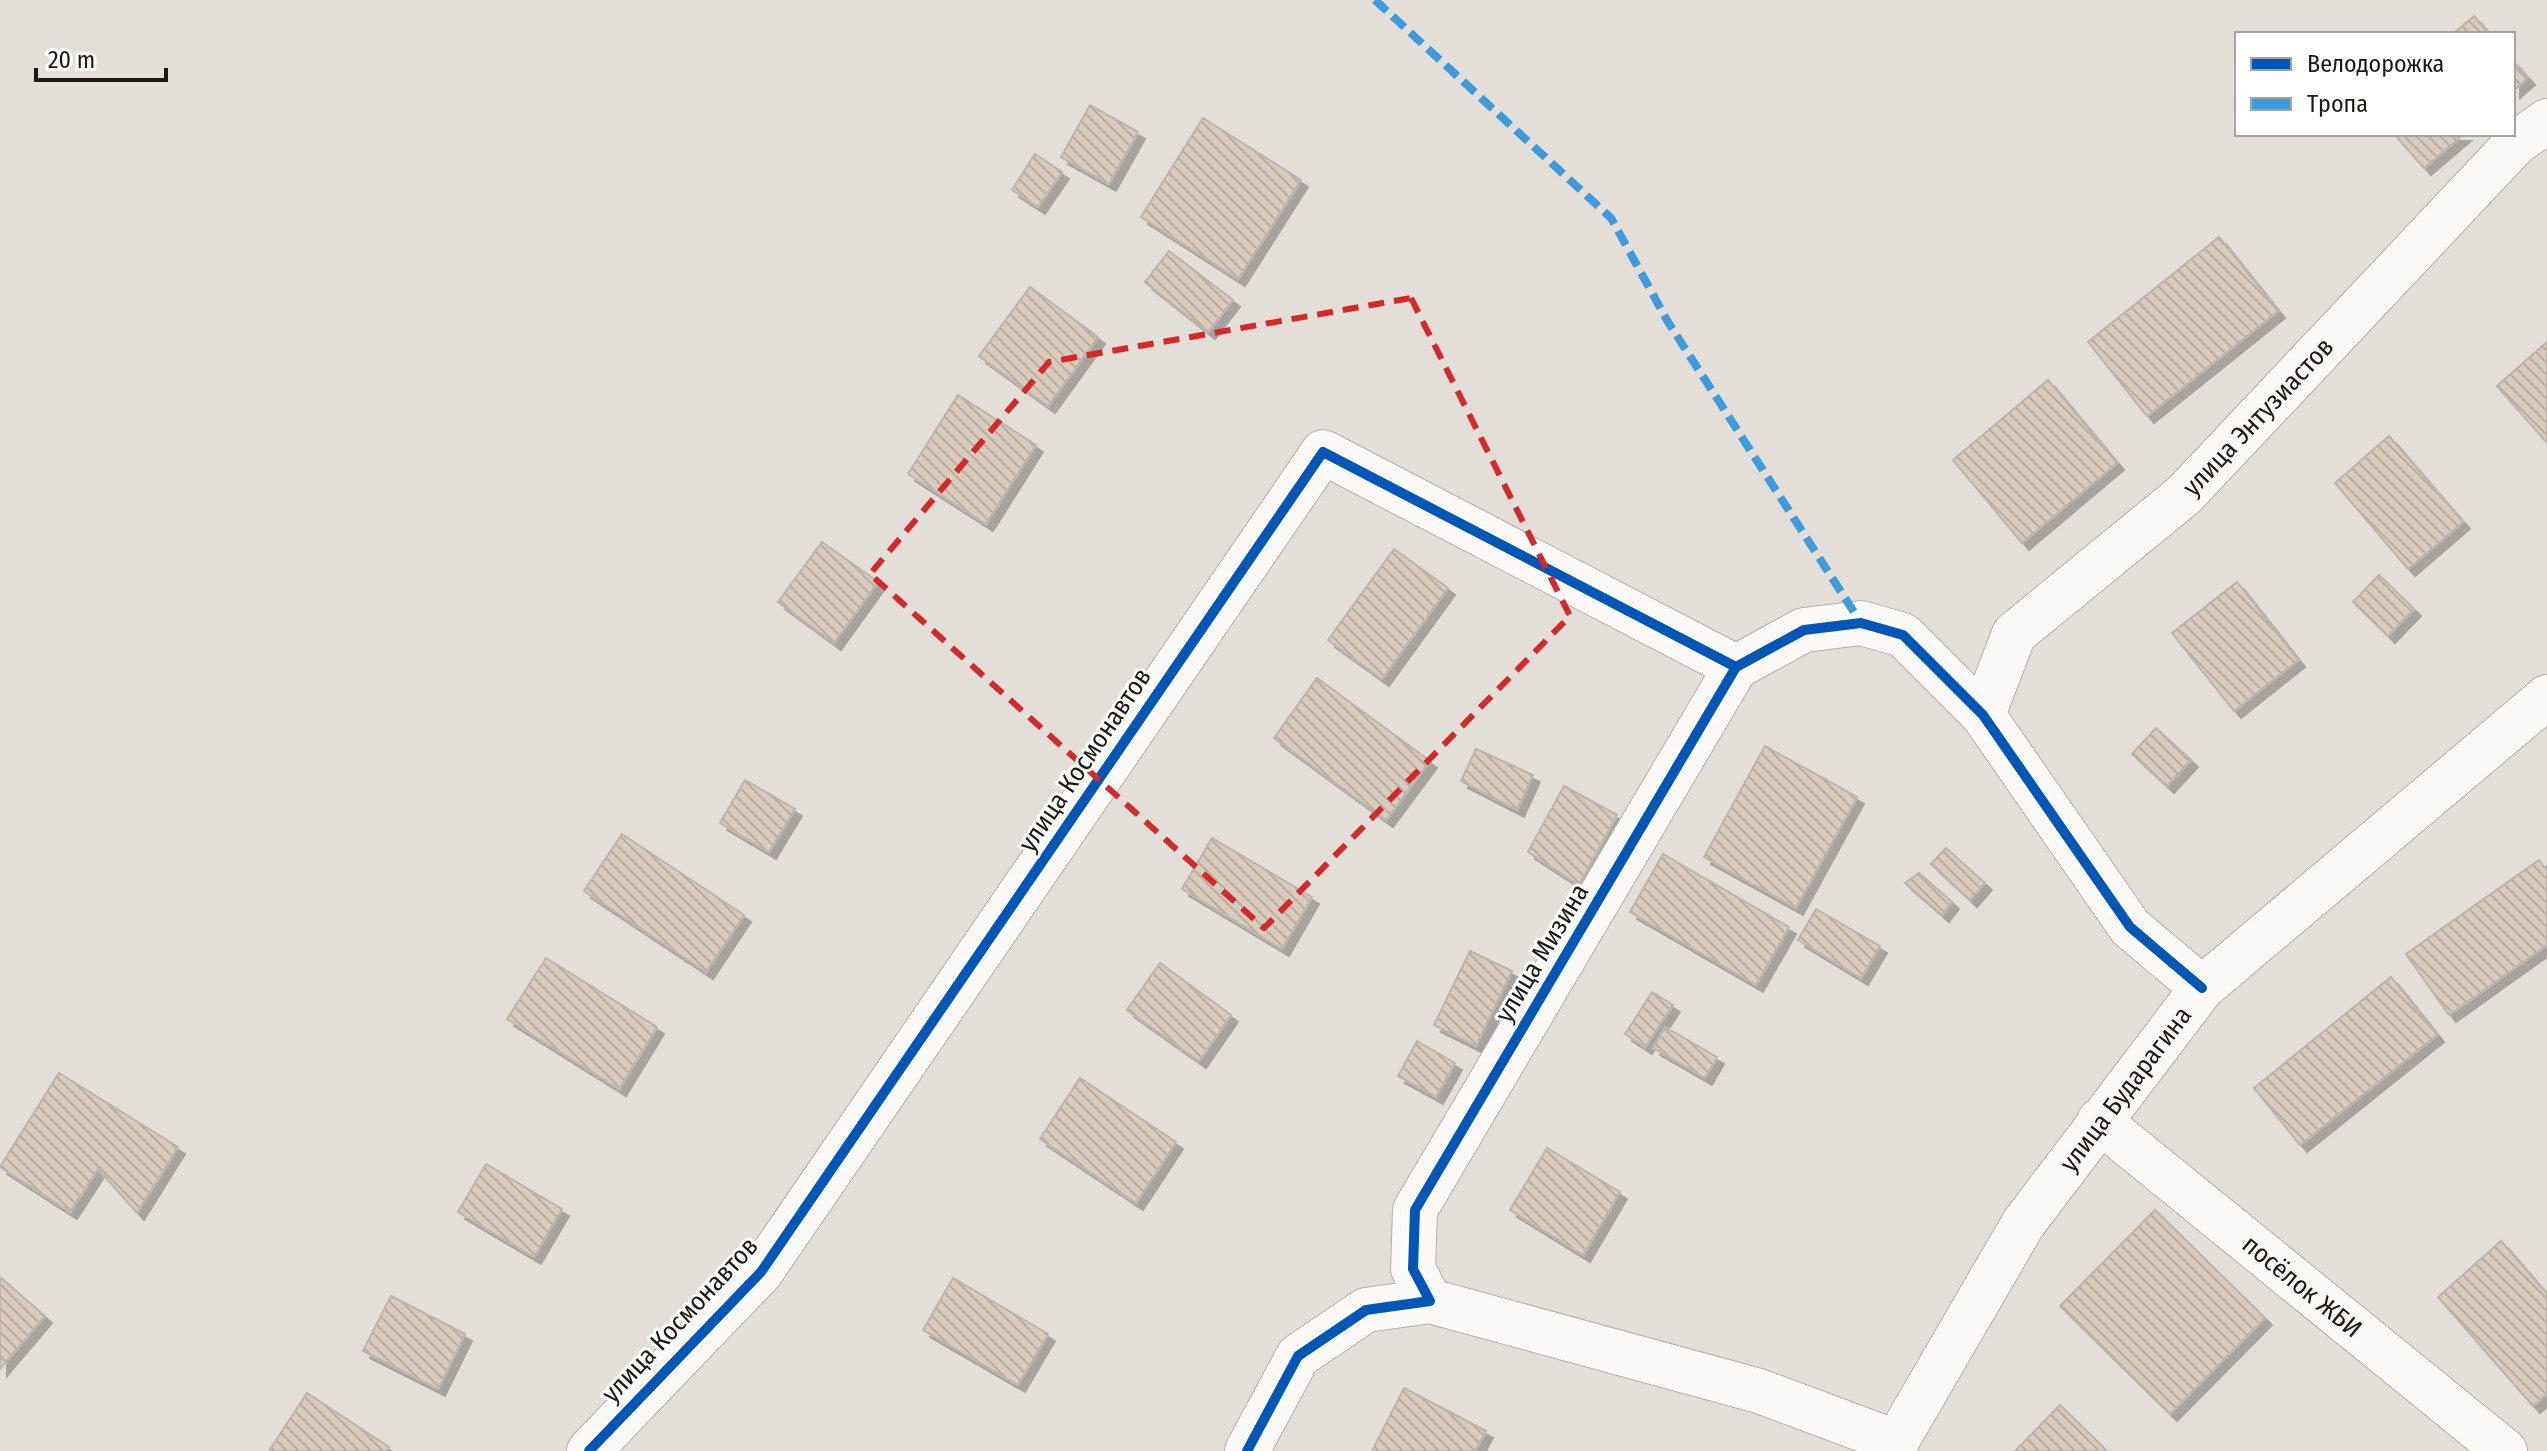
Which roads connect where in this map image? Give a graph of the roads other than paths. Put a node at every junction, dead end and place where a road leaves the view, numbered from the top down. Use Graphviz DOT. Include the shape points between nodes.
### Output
graph roads {
  1 [pos="2547,121"];
  2 [pos="1736,667"];
  3 [pos="2547,697"];
  4 [pos="1983,715"];
  5 [pos="2202,988"];
  6 [pos="2099,1121"];
  7 [pos="1430,1301"];
  8 [pos="1894,1446"];
  9 [pos="589,1451"];
  10 [pos="1247,1451"];
  11 [pos="2505,1451"];
  1 -- 4 [label="street, улица Энтузиастов" via="2516,143 2184,495 2014,634"];
  2 -- 4 [label="street" via="1804,630 1861,623 1903,635"];
  2 -- 7 [label="street, улица Мизина" via="1415,1210 1413,1269"];
  2 -- 9 [label="street, улица Космонавтов" via="1323,452 761,1272"];
  3 -- 5 [label="street, улица Бударагина"];
  4 -- 5 [label="street" via="2130,927"];
  5 -- 6 [label="street, улица Бударагина"];
  6 -- 8 [label="street, улица Бударагина" via="2023,1224"];
  6 -- 11 [label="street, посёлок ЖБИ"];
  7 -- 8 [label="street" via="1759,1391"];
  7 -- 10 [label="street" via="1366,1310 1298,1356"];
}
